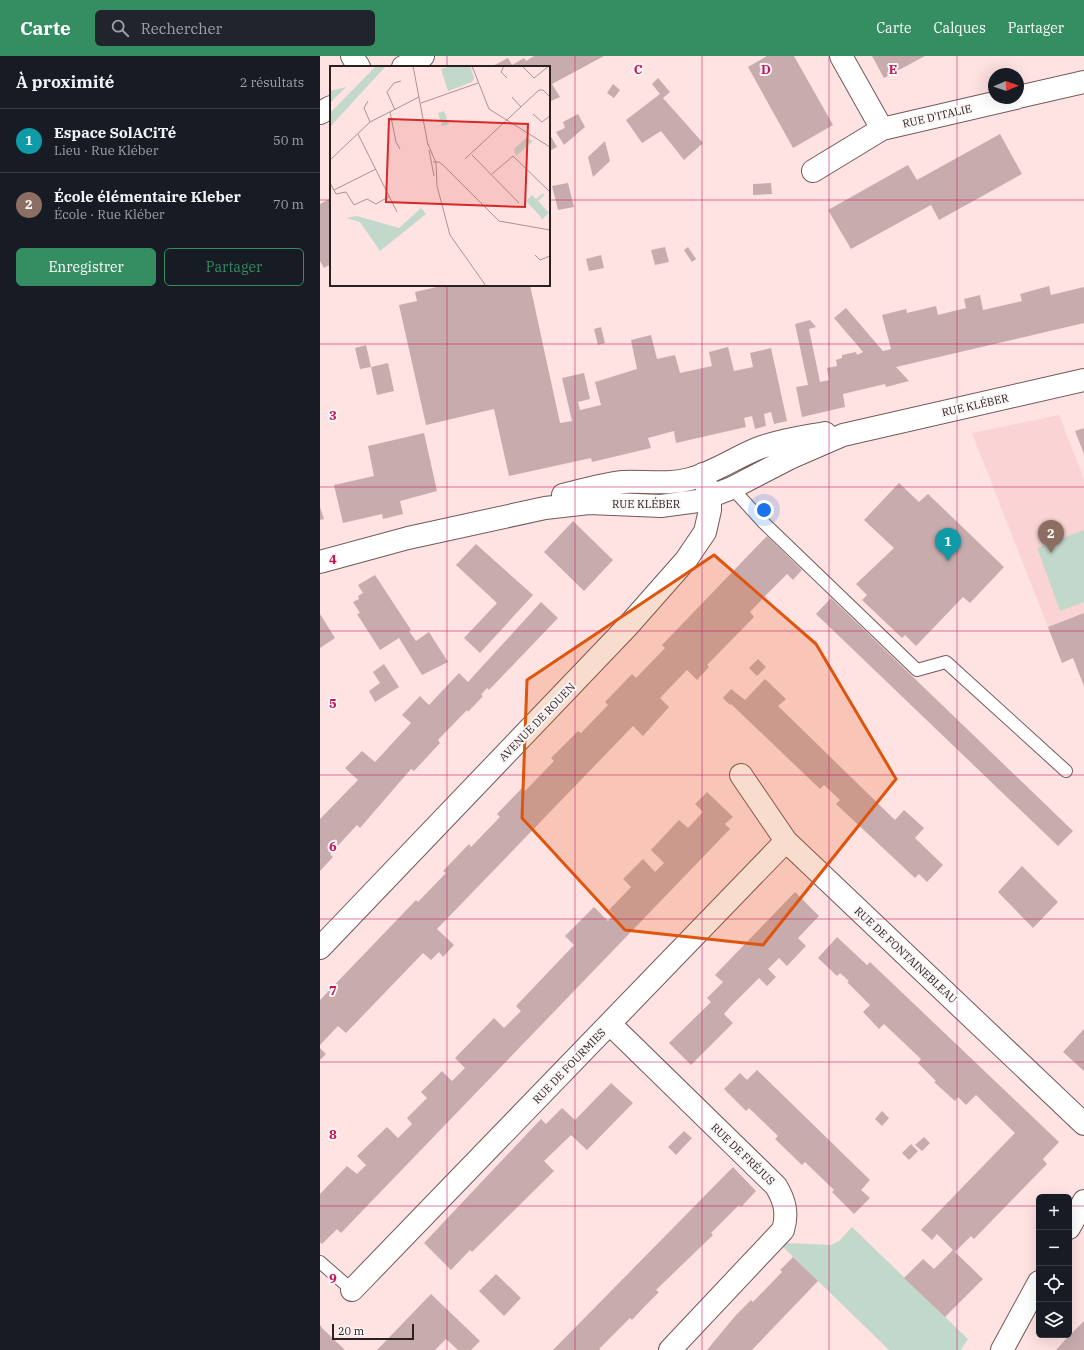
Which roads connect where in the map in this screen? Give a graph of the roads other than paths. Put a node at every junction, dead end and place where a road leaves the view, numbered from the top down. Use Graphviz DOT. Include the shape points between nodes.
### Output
graph roads {
  1 [pos="352,56"];
  2 [pos="423,56"];
  3 [pos="841,56"];
  4 [pos="358,66"];
  5 [pos="405,66"];
  6 [pos="1084,82"];
  7 [pos="1024,96"];
  8 [pos="991,104"];
  9 [pos="330,108"];
  10 [pos="320,113"];
  11 [pos="882,129"];
  12 [pos="813,171"];
  13 [pos="1084,380"];
  14 [pos="865,429"];
  15 [pos="703,474"];
  16 [pos="732,488"];
  17 [pos="710,497"];
  18 [pos="484,520"];
  19 [pos="320,562"];
  20 [pos="1066,771"];
  21 [pos="741,775"];
  22 [pos="786,841"];
  23 [pos="320,948"];
  24 [pos="610,1024"];
  25 [pos="1084,1124"];
  26 [pos="1084,1201"];
  27 [pos="1072,1223"];
  28 [pos="320,1262"];
  29 [pos="1036,1288"];
  30 [pos="352,1290"];
  31 [pos="670,1350"];
  32 [pos="1002,1350"];
  1 -- 4 [label="street"];
  2 -- 5 [label="street"];
  3 -- 11 [label="street"];
  6 -- 7 [label="street, RUE D'ITALIE"];
  8 -- 11 [label="street, RUE D'ITALIE"];
  9 -- 10 [label="street"];
  11 -- 12 [label="street, RUE D'ITALIE"];
  13 -- 14 [label="street, RUE KLÉBER"];
  14 -- 15 [label="street, RUE KLÉBER" via="828,432 774,443"];
  14 -- 16 [label="street, RUE KLÉBER" via="815,446"];
  15 -- 17 [label="street, AVENUE DE ROUEN"];
  15 -- 18 [label="street, RUE KLÉBER" via="656,484 625,482 596,486"];
  16 -- 17 [label="street, RUE KLÉBER"];
  16 -- 20 [label="lane" via="764,523 917,670 946,662"];
  17 -- 18 [label="street, RUE KLÉBER" via="661,506 572,504"];
  17 -- 23 [label="street, AVENUE DE ROUEN" via="705,532 669,582"];
  18 -- 19 [label="street, RUE KLÉBER"];
  21 -- 22 [label="street, RUE DE FONTAINEBLEAU"];
  22 -- 24 [label="street, RUE DE FOURMIES"];
  22 -- 25 [label="street, RUE DE FONTAINEBLEAU"];
  24 -- 30 [label="street, RUE DE FOURMIES"];
  24 -- 31 [label="street, RUE DE FRÉJUS" via="776,1186 786,1207 783,1230"];
  26 -- 27 [label="street"];
  28 -- 30 [label="lane"];
  29 -- 32 [label="street"];
}
